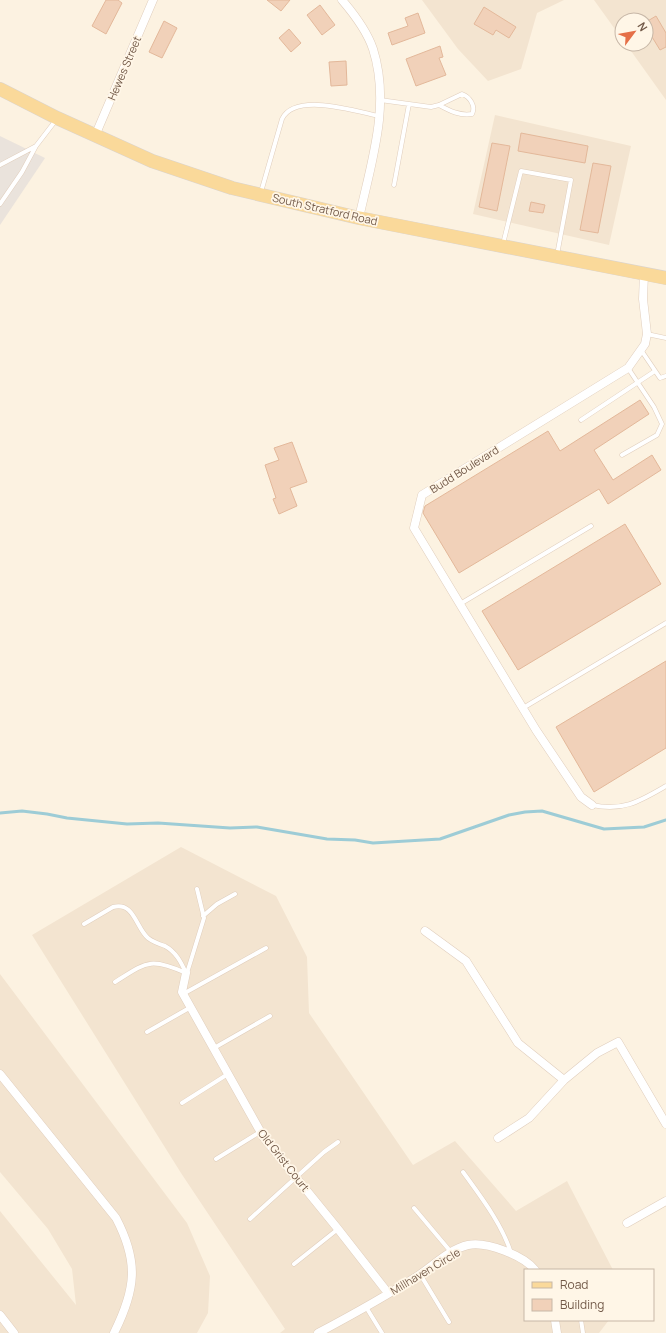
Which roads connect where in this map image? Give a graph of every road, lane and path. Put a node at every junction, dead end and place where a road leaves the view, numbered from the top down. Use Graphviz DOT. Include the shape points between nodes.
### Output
graph roads {
  1 [pos="153,0"];
  2 [pos="342,0"];
  3 [pos="0,89"];
  4 [pos="380,100"];
  5 [pos="409,104"];
  6 [pos="439,105"];
  7 [pos="380,116"];
  8 [pos="57,118"];
  9 [pos="95,136"];
  10 [pos="36,146"];
  11 [pos="0,165"];
  12 [pos="394,185"];
  13 [pos="260,194"];
  14 [pos="0,204"];
  15 [pos="359,218"];
  16 [pos="503,246"];
  17 [pos="557,257"];
  18 [pos="644,274"];
  19 [pos="666,278"];
  20 [pos="647,334"];
  21 [pos="666,338"];
  22 [pos="641,350"];
  23 [pos="628,368"];
  24 [pos="655,371"];
  25 [pos="666,376"];
  26 [pos="639,382"];
  27 [pos="581,420"];
  28 [pos="622,455"];
  29 [pos="591,526"];
  30 [pos="460,604"];
  31 [pos="666,622"];
  32 [pos="522,708"];
  33 [pos="666,786"];
  34 [pos="592,804"];
  35 [pos="197,889"];
  36 [pos="235,894"];
  37 [pos="203,916"];
  38 [pos="84,924"];
  39 [pos="425,930"];
  40 [pos="266,948"];
  41 [pos="186,973"];
  42 [pos="115,982"];
  43 [pos="183,994"];
  44 [pos="190,1007"];
  45 [pos="270,1016"];
  46 [pos="147,1032"];
  47 [pos="214,1048"];
  48 [pos="0,1074"];
  49 [pos="228,1074"];
  50 [pos="564,1080"];
  51 [pos="182,1103"];
  52 [pos="666,1124"];
  53 [pos="260,1132"];
  54 [pos="498,1138"];
  55 [pos="338,1142"];
  56 [pos="216,1159"];
  57 [pos="463,1172"];
  58 [pos="297,1178"];
  59 [pos="666,1201"];
  60 [pos="414,1208"];
  61 [pos="250,1219"];
  62 [pos="627,1223"];
  63 [pos="338,1229"];
  64 [pos="452,1253"];
  65 [pos="511,1253"];
  66 [pos="294,1264"];
  67 [pos="534,1269"];
  68 [pos="420,1274"];
  69 [pos="388,1293"];
  70 [pos="366,1307"];
  71 [pos="0,1315"];
  72 [pos="555,1321"];
  73 [pos="581,1321"];
  74 [pos="449,1322"];
  75 [pos="14,1333"];
  76 [pos="114,1333"];
  77 [pos="318,1333"];
  78 [pos="382,1333"];
  79 [pos="557,1333"];
  80 [pos="583,1333"];
  1 -- 9 [label="street, Hewes Street"];
  2 -- 4 [label="street" via="355,16 373,48"];
  3 -- 8 [label="main road, South Stratford Road"];
  4 -- 5 [label="lane"];
  4 -- 7 [label="street"];
  5 -- 6 [label="lane" via="431,107"];
  5 -- 12 [label="lane"];
  6 -- 6 [label="lane" via="462,94 474,110 472,114 466,115 451,112"];
  7 -- 13 [label="lane" via="316,104 290,109 282,120"];
  7 -- 15 [label="street"];
  8 -- 9 [label="main road, South Stratford Road"];
  8 -- 10 [label="lane"];
  9 -- 13 [label="main road, South Stratford Road" via="152,161 232,188"];
  10 -- 11 [label="lane"];
  10 -- 14 [label="lane"];
  13 -- 15 [label="main road, South Stratford Road"];
  15 -- 16 [label="main road, South Stratford Road"];
  16 -- 17 [label="main road, South Stratford Road"];
  16 -- 17 [label="lane" via="521,171 571,180"];
  17 -- 18 [label="main road, South Stratford Road"];
  18 -- 19 [label="main road, South Stratford Road"];
  18 -- 20 [label="street, Budd Boulevard" via="642,299"];
  20 -- 21 [label="lane"];
  20 -- 22 [label="street, Budd Boulevard"];
  22 -- 23 [label="street, Budd Boulevard"];
  22 -- 24 [label="lane"];
  23 -- 26 [label="lane"];
  23 -- 30 [label="street, Budd Boulevard" via="422,495 414,528"];
  24 -- 25 [label="lane" via="660,378"];
  24 -- 26 [label="lane"];
  26 -- 27 [label="lane"];
  26 -- 28 [label="lane" via="662,424 657,436"];
  29 -- 30 [label="lane"];
  30 -- 32 [label="street, Budd Boulevard"];
  31 -- 32 [label="lane"];
  32 -- 34 [label="street, Budd Boulevard" via="581,797"];
  33 -- 34 [label="lane" via="643,799 622,806 609,808"];
  35 -- 37 [label="lane"];
  36 -- 37 [label="lane"];
  37 -- 41 [label="lane" via="203,923 194,943"];
  38 -- 41 [label="lane" via="113,907 127,909 134,915 148,938 172,951"];
  39 -- 50 [label="street" via="466,961 518,1043"];
  40 -- 43 [label="lane"];
  41 -- 42 [label="lane" via="166,964 148,963"];
  41 -- 43 [label="street"];
  43 -- 44 [label="street, Old Grist Court"];
  44 -- 46 [label="lane"];
  44 -- 47 [label="street, Old Grist Court"];
  45 -- 47 [label="lane"];
  47 -- 49 [label="street, Old Grist Court"];
  48 -- 76 [label="street" via="116,1218 124,1234 132,1265 131,1292"];
  49 -- 51 [label="lane"];
  49 -- 53 [label="street, Old Grist Court"];
  50 -- 52 [label="street" via="597,1053 618,1042"];
  50 -- 54 [label="street" via="529,1118"];
  53 -- 56 [label="lane"];
  53 -- 58 [label="street, Old Grist Court"];
  55 -- 58 [label="lane"];
  57 -- 65 [label="lane" via="507,1240"];
  58 -- 61 [label="lane"];
  58 -- 63 [label="street, Old Grist Court"];
  59 -- 62 [label="street"];
  60 -- 64 [label="lane"];
  63 -- 66 [label="lane"];
  63 -- 69 [label="street, Old Grist Court"];
  64 -- 65 [label="street, Millhaven Circle" via="469,1245"];
  64 -- 68 [label="street, Millhaven Circle"];
  65 -- 67 [label="street, Millhaven Circle"];
  68 -- 69 [label="street, Millhaven Circle"];
  68 -- 74 [label="lane"];
  69 -- 70 [label="street, Millhaven Circle"];
  70 -- 77 [label="street, Millhaven Circle"];
  70 -- 78 [label="lane"];
  71 -- 75 [label="street"];
  72 -- 79 [label="street"];
  73 -- 80 [label="lane"];
}
